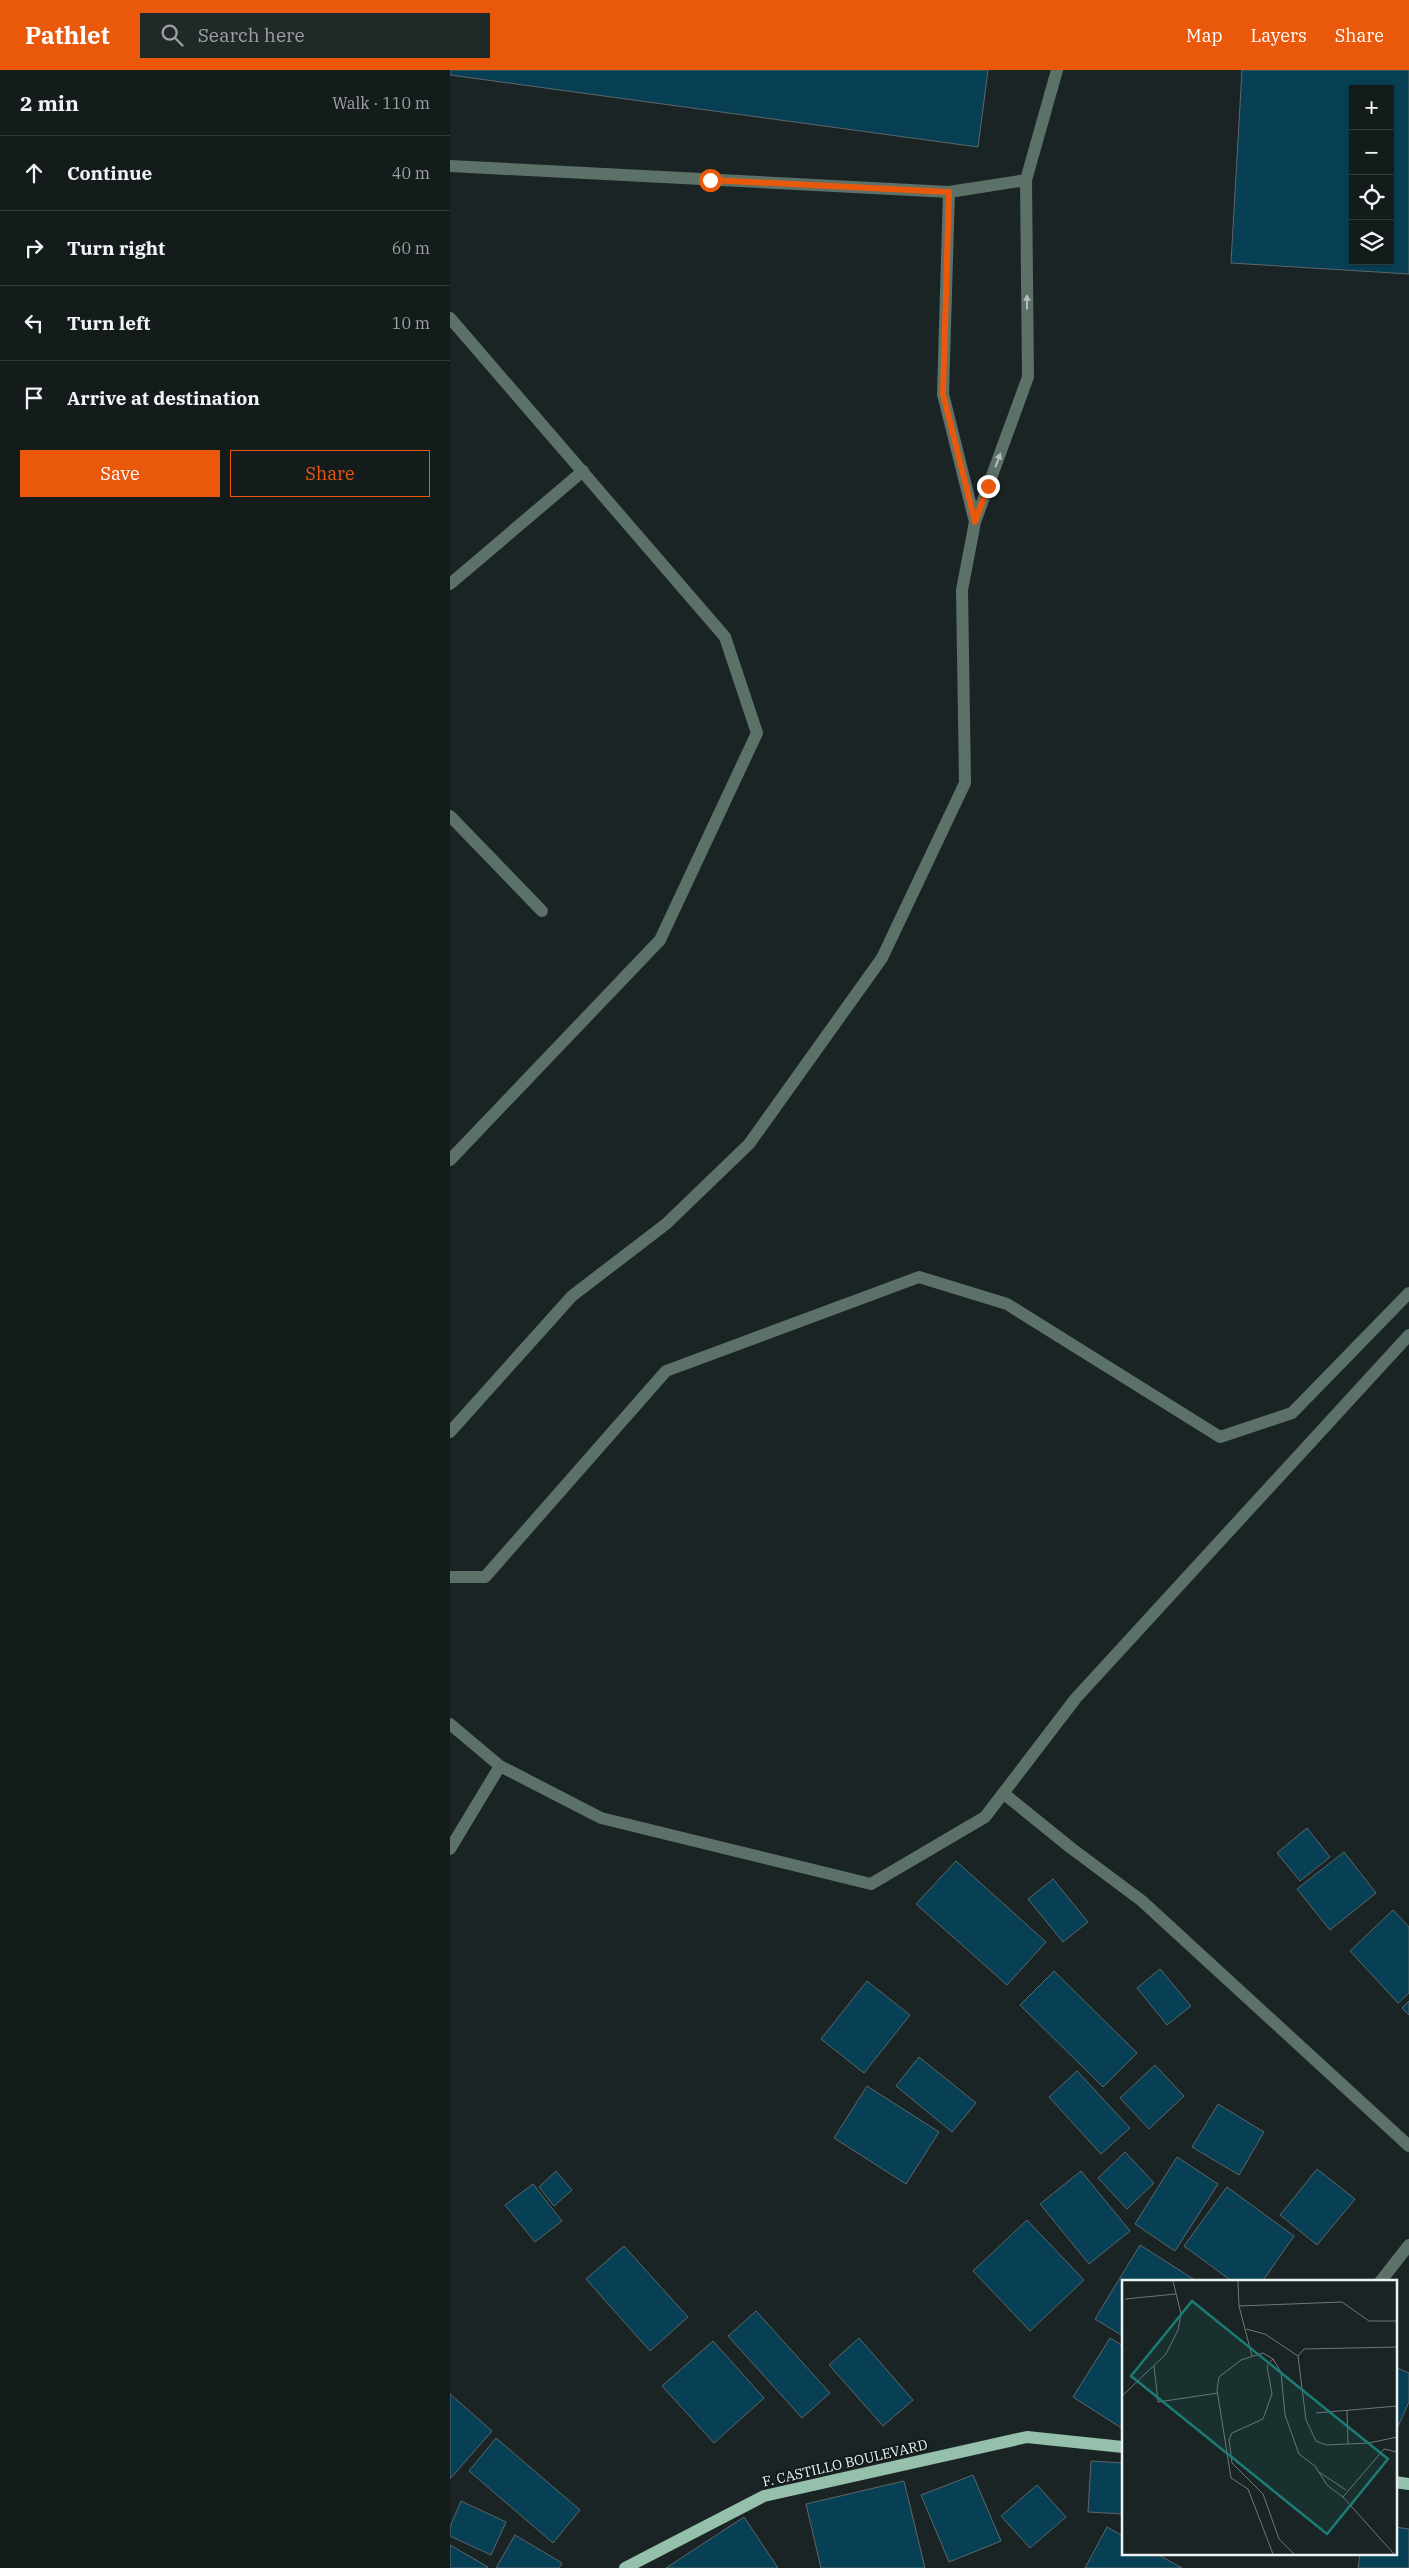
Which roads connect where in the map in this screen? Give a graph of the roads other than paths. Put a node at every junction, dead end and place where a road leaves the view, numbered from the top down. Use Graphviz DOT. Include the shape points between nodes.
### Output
graph roads {
  1 [pos="1058,70"];
  2 [pos="450,166"];
  3 [pos="1026,180"];
  4 [pos="949,192"];
  5 [pos="450,318"];
  6 [pos="583,471"];
  7 [pos="975,522"];
  8 [pos="450,584"];
  9 [pos="450,816"];
  10 [pos="542,911"];
  11 [pos="450,1160"];
  12 [pos="1409,1293"];
  13 [pos="1409,1335"];
  14 [pos="450,1432"];
  15 [pos="450,1577"];
  16 [pos="450,1724"];
  17 [pos="500,1766"];
  18 [pos="1003,1793"];
  19 [pos="450,1849"];
  20 [pos="1409,2146"];
  21 [pos="1409,2245"];
  22 [pos="1382,2280"];
  23 [pos="1122,2447"];
  24 [pos="1396,2482"];
  25 [pos="1409,2484"];
  26 [pos="626,2568"];
  1 -- 3 [label="lane"];
  2 -- 4 [label="lane"];
  3 -- 4 [label="lane"];
  7 -- 3 [label="lane, one-way" via="1028,377"];
  4 -- 7 [label="lane" via="943,394"];
  5 -- 6 [label="lane"];
  6 -- 8 [label="lane"];
  6 -- 11 [label="lane" via="725,637 756,733 660,940"];
  7 -- 14 [label="lane" via="962,590 964,783 882,958 750,1144 666,1224 572,1296"];
  9 -- 10 [label="lane"];
  12 -- 15 [label="lane" via="1292,1413 1220,1437 1007,1304 919,1276 666,1371 485,1577"];
  13 -- 18 [label="lane" via="1076,1698"];
  16 -- 17 [label="lane"];
  17 -- 18 [label="lane" via="601,1818 871,1884 985,1817"];
  17 -- 19 [label="lane"];
  18 -- 20 [label="lane" via="1142,1901"];
  21 -- 22 [label="lane"];
  23 -- 26 [label="main road, F. CASTILLO BOULEVARD" via="1027,2436 764,2496"];
  24 -- 25 [label="main road"];
}
